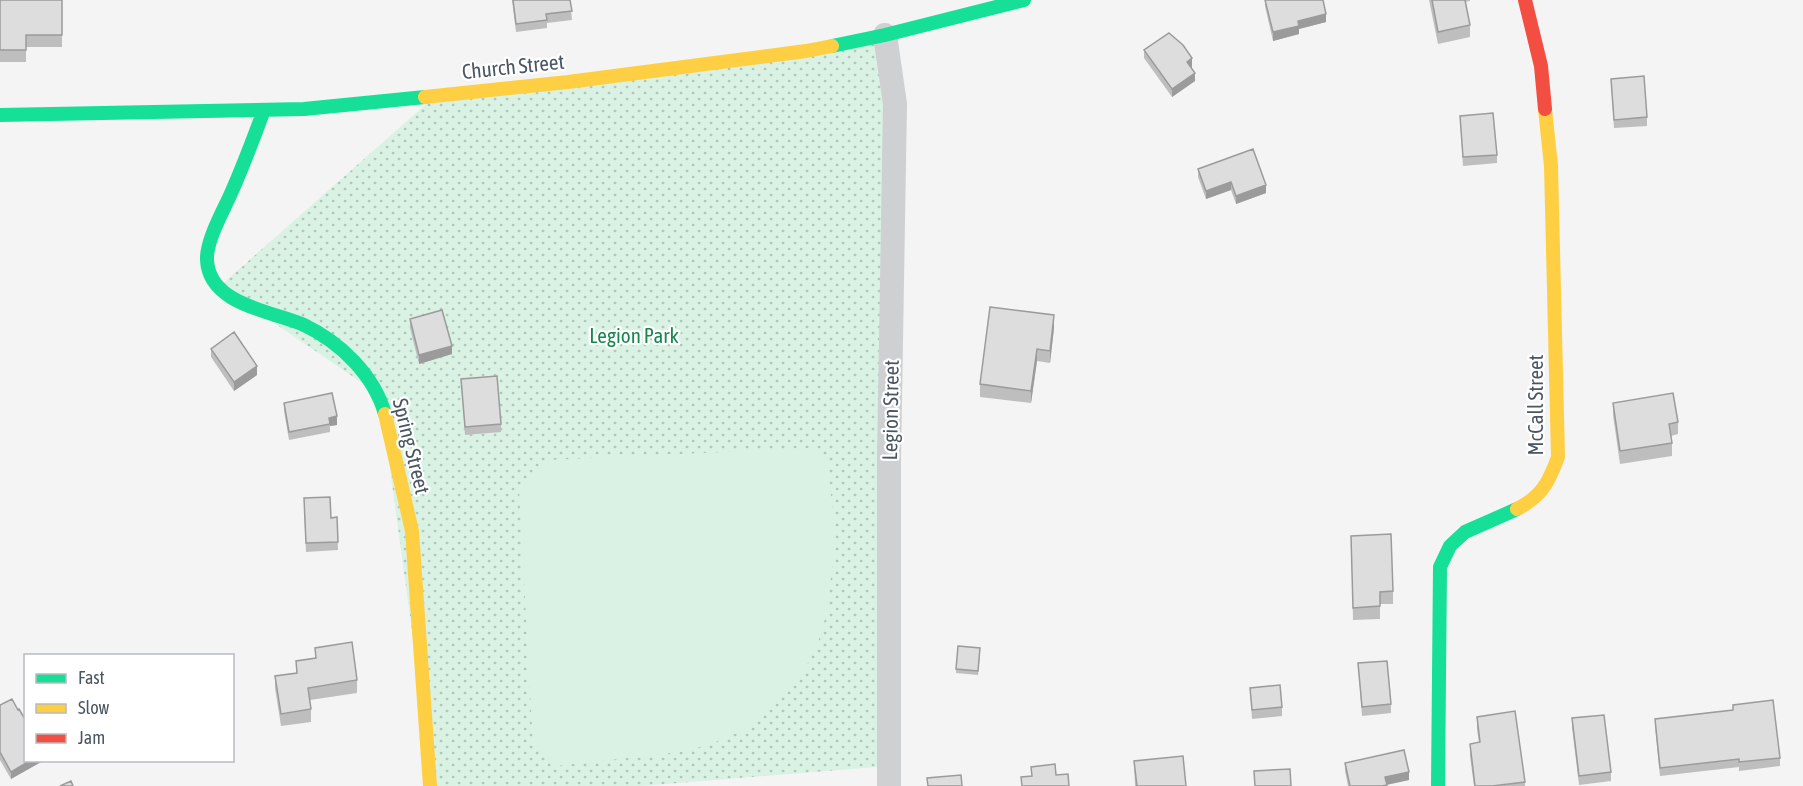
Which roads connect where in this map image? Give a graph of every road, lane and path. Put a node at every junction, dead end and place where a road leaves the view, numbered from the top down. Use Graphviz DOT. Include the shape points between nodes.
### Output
graph roads {
  1 [pos="1024,0"];
  2 [pos="1525,0"];
  3 [pos="885,35"];
  4 [pos="264,110"];
  5 [pos="0,115"];
  6 [pos="430,786"];
  7 [pos="889,786"];
  8 [pos="1438,786"];
  1 -- 3 [label="street, Church Street"];
  2 -- 8 [label="street, McCall Street" via="1541,66 1551,166 1558,457 1547,488 1535,499 1466,531 1444,555 1440,567"];
  3 -- 4 [label="street, Church Street" via="795,52 580,80"];
  3 -- 7 [label="street, Legion Street" via="895,104"];
  4 -- 5 [label="street, Church Street"];
  4 -- 6 [label="street, Spring Street" via="208,248 209,272 233,300 304,325 331,341 351,357 380,397 412,531"];
}
